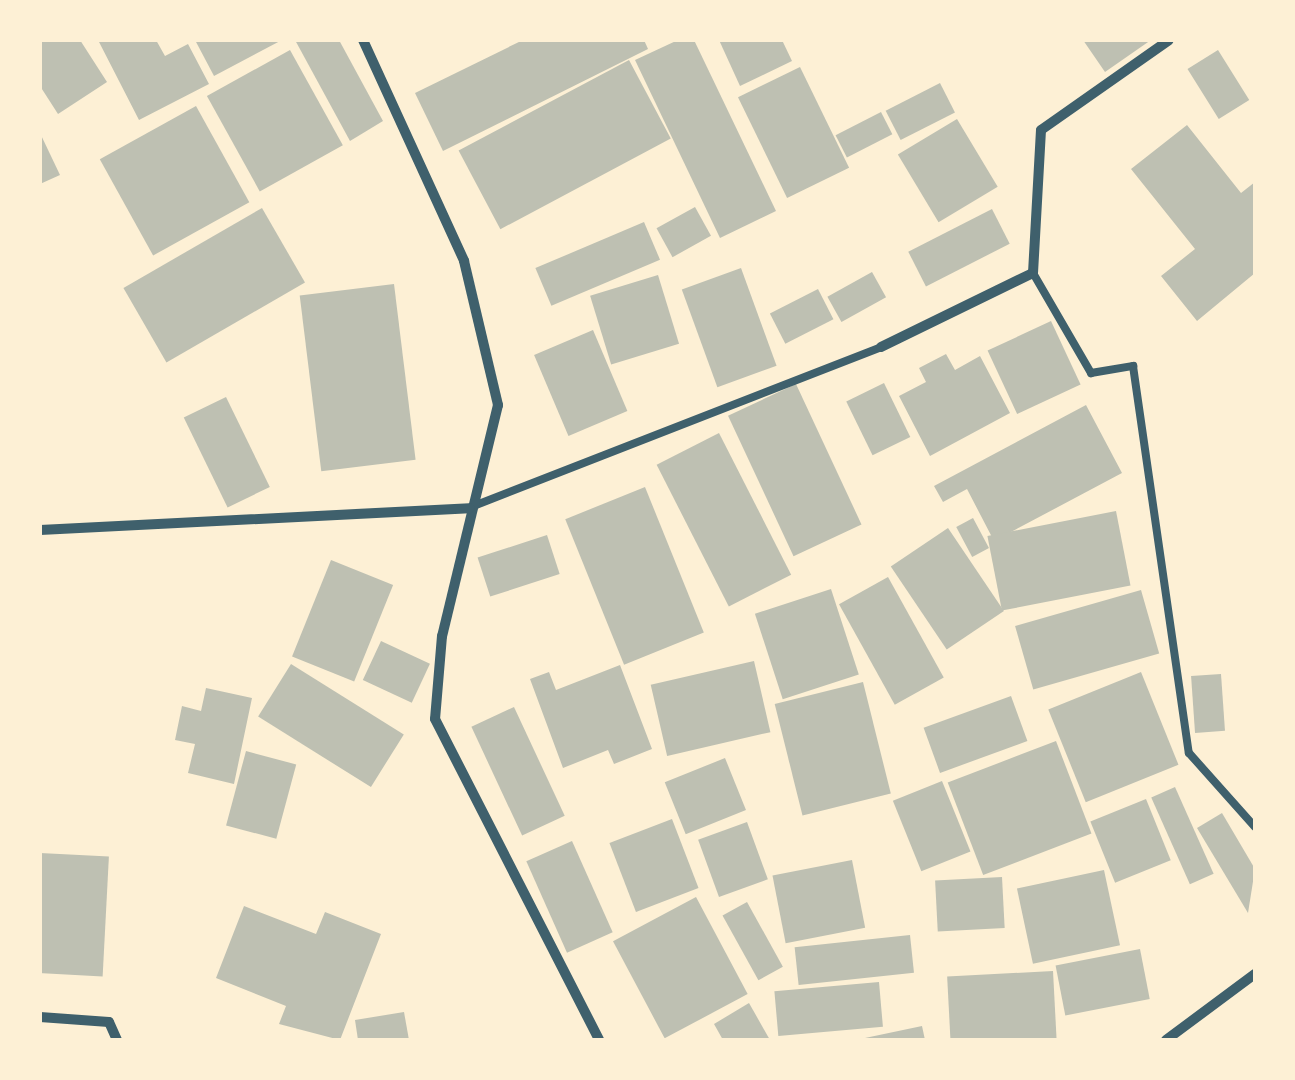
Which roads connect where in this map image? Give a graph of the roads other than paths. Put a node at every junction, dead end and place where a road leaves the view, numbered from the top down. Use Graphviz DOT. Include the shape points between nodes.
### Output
graph roads {
  1 [pos="363,40"];
  2 [pos="1168,40"];
  3 [pos="1033,273"];
  4 [pos="881,347"];
  5 [pos="469,508"];
  6 [pos="40,530"];
  7 [pos="1255,826"];
  8 [pos="1255,974"];
  9 [pos="40,1017"];
  10 [pos="118,1040"];
  11 [pos="599,1040"];
  12 [pos="1166,1040"];
  1 -- 5 [label="street" via="464,262 498,405"];
  2 -- 3 [label="street" via="1041,130"];
  3 -- 4 [label="street"];
  3 -- 7 [label="lane" via="1091,372 1133,366 1189,752"];
  4 -- 5 [label="lane"];
  5 -- 6 [label="street"];
  5 -- 11 [label="street" via="435,720"];
  8 -- 12 [label="street"];
  9 -- 10 [label="street" via="109,1022"];
}
